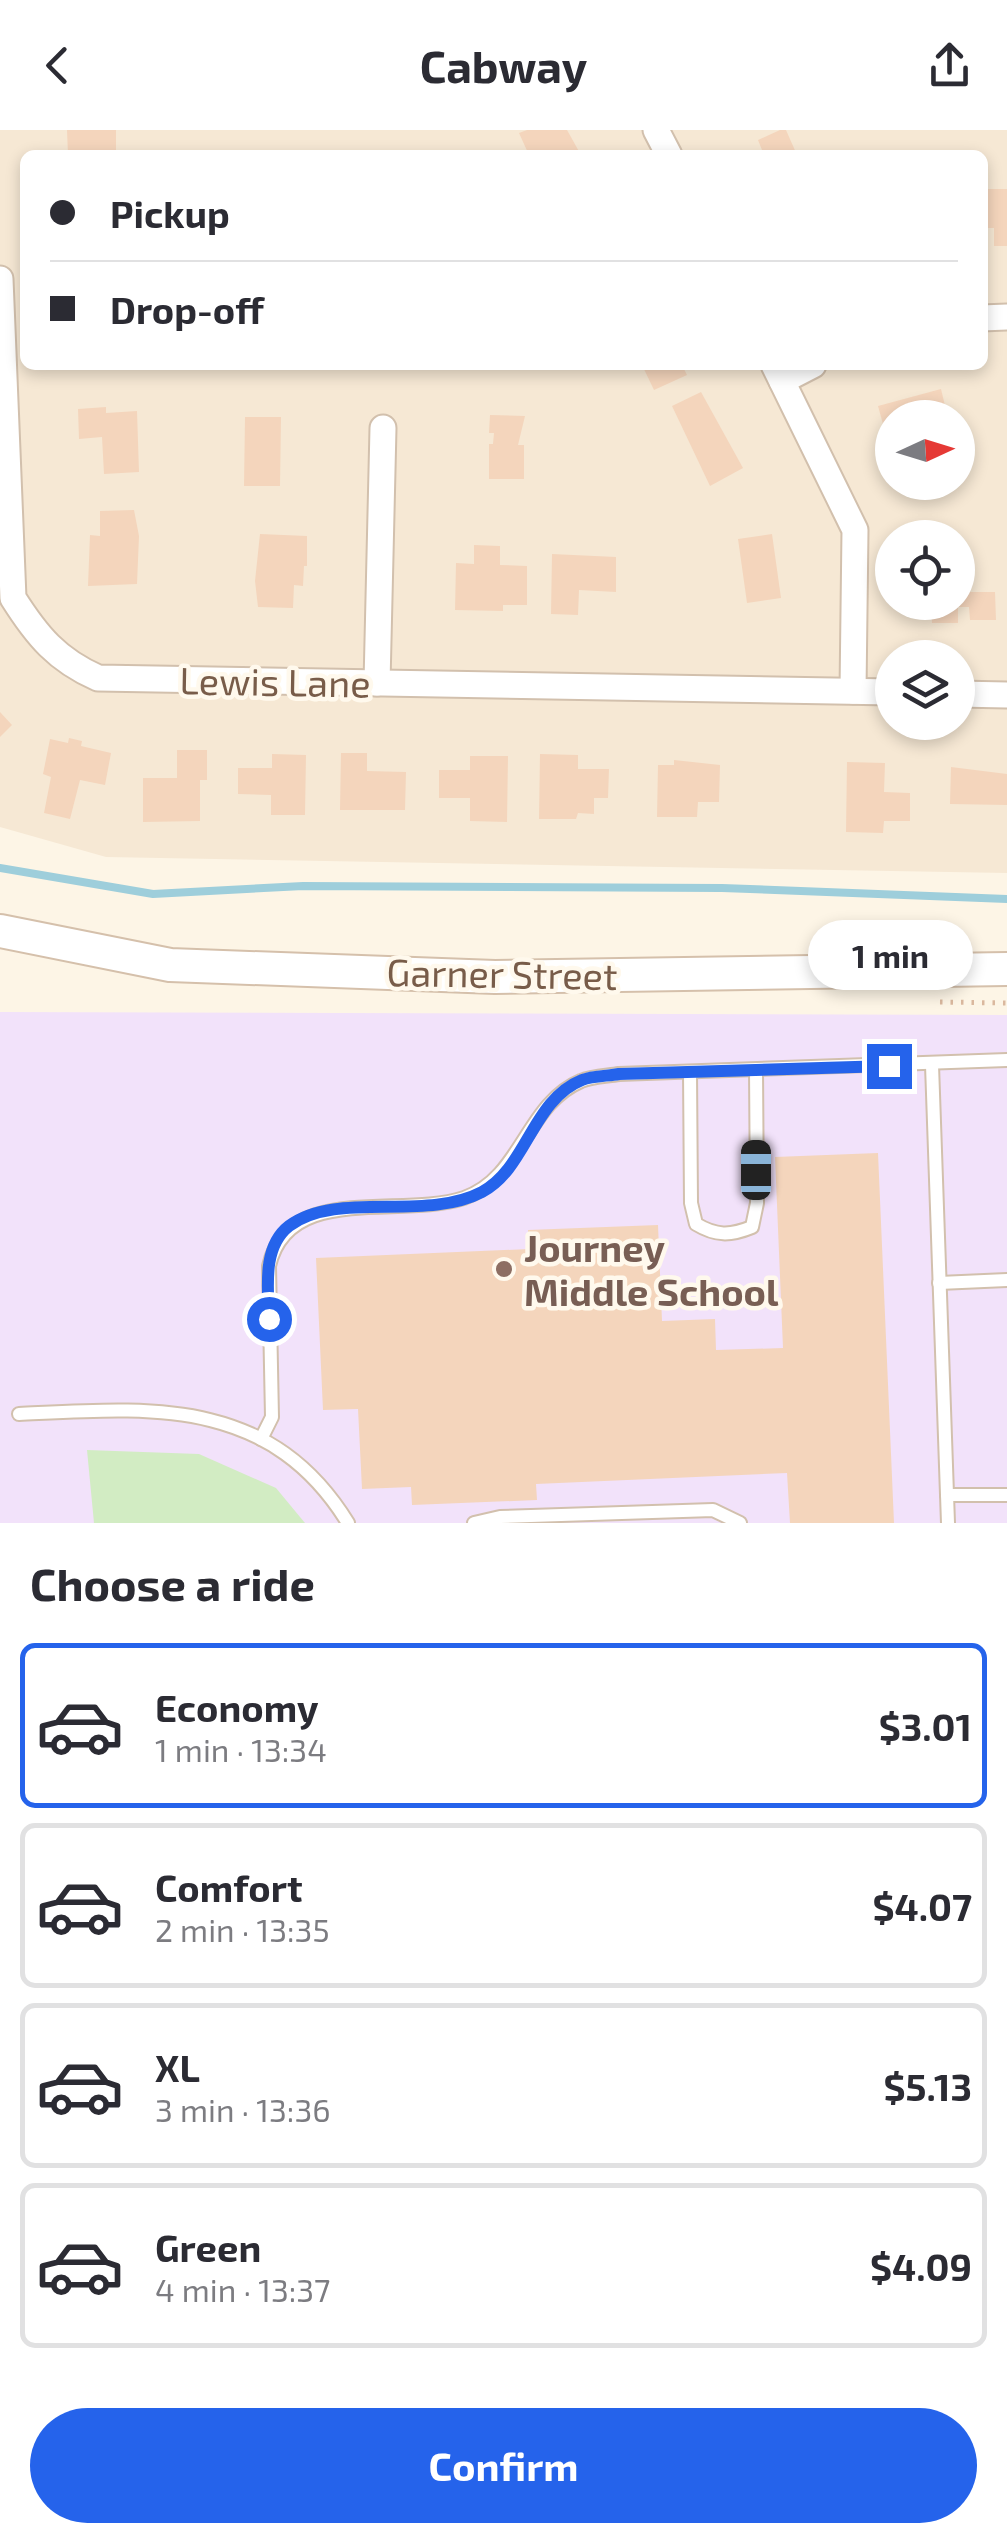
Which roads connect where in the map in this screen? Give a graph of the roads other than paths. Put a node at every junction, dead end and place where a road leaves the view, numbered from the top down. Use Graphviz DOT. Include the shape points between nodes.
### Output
graph roads {
  1 [pos="0,279"];
  2 [pos="778,373"];
  3 [pos="384,428"];
  4 [pos="377,683"];
  5 [pos="853,691"];
  6 [pos="875,692"];
  7 [pos="975,694"];
  8 [pos="1007,695"];
  9 [pos="0,932"];
  10 [pos="1007,969"];
  11 [pos="1007,1060"];
  12 [pos="932,1065"];
  13 [pos="756,1070"];
  14 [pos="690,1072"];
  15 [pos="1007,1280"];
  16 [pos="940,1282"];
  17 [pos="18,1414"];
  18 [pos="261,1439"];
  19 [pos="946,1495"];
  20 [pos="1007,1495"];
  21 [pos="348,1523"];
  22 [pos="474,1523"];
  23 [pos="740,1523"];
  24 [pos="948,1523"];
  1 -- 4 [label="street, Lewis Lane" via="13,598 37,636 64,663 98,678"];
  2 -- 5 [label="street" via="855,530"];
  3 -- 4 [label="street"];
  4 -- 5 [label="street, Lewis Lane"];
  5 -- 6 [label="street, Lewis Lane"];
  7 -- 8 [label="street"];
  9 -- 10 [label="street, Garner Street" via="170,965 494,977"];
  11 -- 12 [label="lane"];
  12 -- 13 [label="lane"];
  12 -- 16 [label="lane"];
  13 -- 14 [label="lane"];
  13 -- 14 [label="lane" via="756,1203 752,1227 733,1234 713,1234 696,1224 693,1213"];
  14 -- 18 [label="lane" via="582,1080 554,1099 501,1177 482,1192 443,1205 309,1215 288,1227 274,1242 269,1266 272,1417"];
  15 -- 16 [label="lane"];
  16 -- 19 [label="lane"];
  17 -- 18 [label="lane" via="173,1410"];
  18 -- 21 [label="lane" via="308,1473"];
  19 -- 20 [label="lane"];
  19 -- 24 [label="lane"];
  22 -- 23 [label="lane" via="712,1510"];
}
